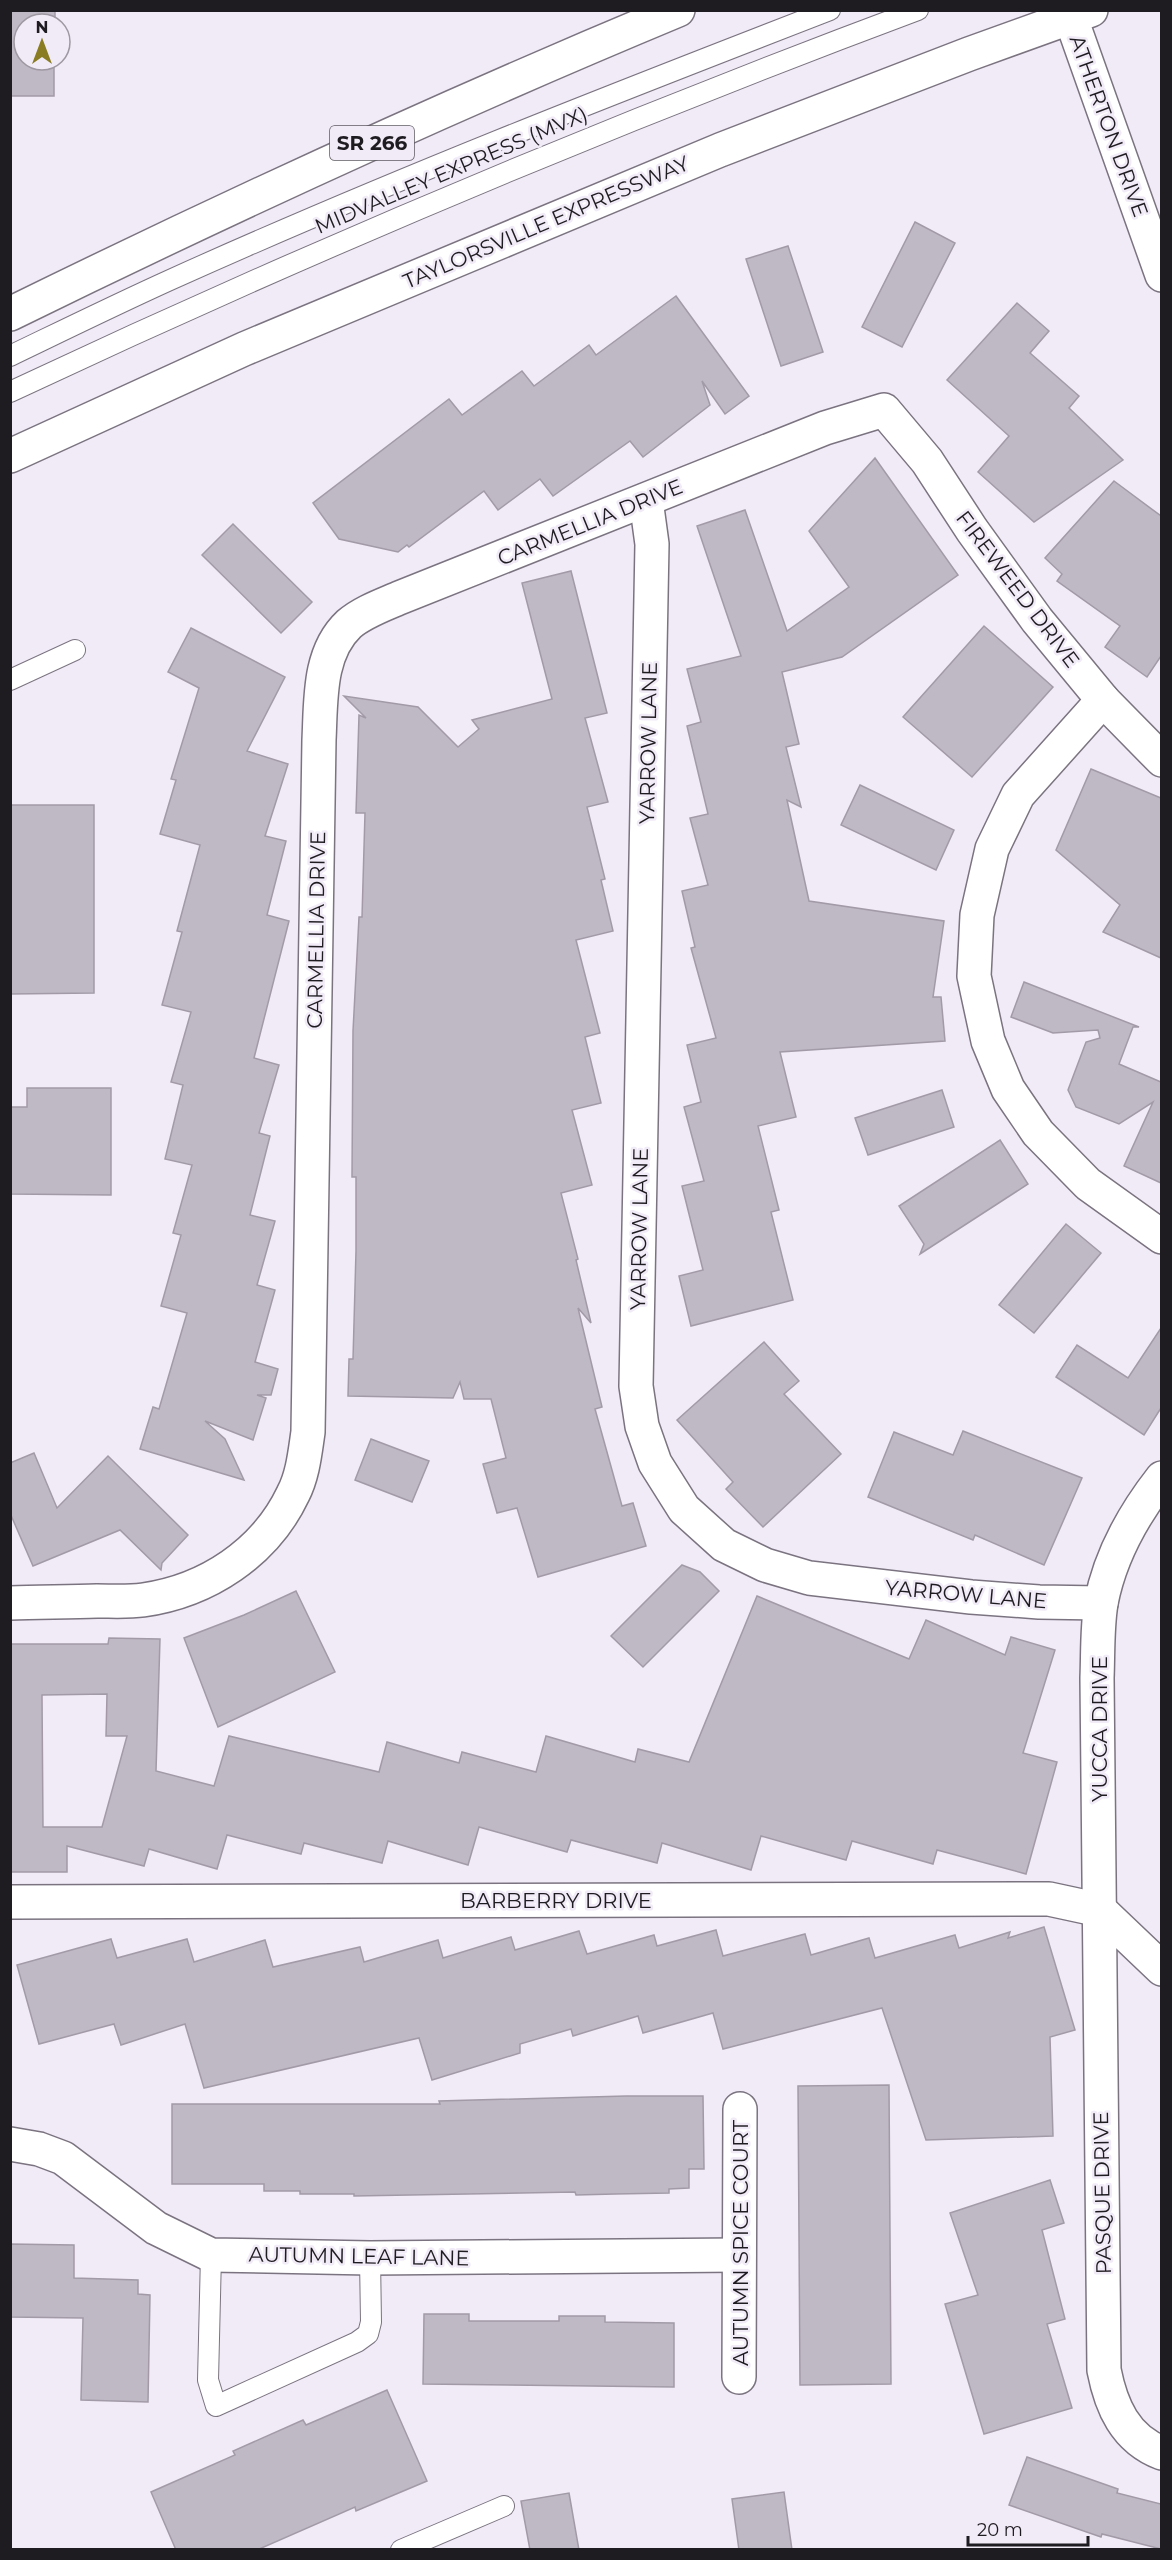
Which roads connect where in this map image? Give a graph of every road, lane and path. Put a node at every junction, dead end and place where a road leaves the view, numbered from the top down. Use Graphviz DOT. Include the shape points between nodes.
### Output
graph roads {
  1 [pos="678,10"];
  2 [pos="830,10"];
  3 [pos="918,10"];
  4 [pos="1076,13"];
  5 [pos="1161,275"];
  6 [pos="10,314"];
  7 [pos="10,356"];
  8 [pos="10,392"];
  9 [pos="884,410"];
  10 [pos="10,456"];
  11 [pos="646,500"];
  12 [pos="75,650"];
  13 [pos="10,680"];
  14 [pos="1103,700"];
  15 [pos="1161,760"];
  16 [pos="1161,1237"];
  17 [pos="1161,1478"];
  18 [pos="10,1603"];
  19 [pos="1101,1603"];
  20 [pos="10,1902"];
  21 [pos="1100,1910"];
  22 [pos="1161,1970"];
  23 [pos="740,2109"];
  24 [pos="10,2144"];
  25 [pos="211,2255"];
  26 [pos="739,2255"];
  27 [pos="370,2258"];
  28 [pos="739,2377"];
  29 [pos="1161,2453"];
  30 [pos="504,2506"];
  31 [pos="401,2550"];
  1 -- 6 [label="street, SR 266" via="244,201"];
  2 -- 7 [label="lane, MIDVALLEY EXPRESS (MVX)" via="396,183 170,280"];
  3 -- 8 [label="lane, MIDVALLEY EXPRESS (MVX)" via="426,206"];
  4 -- 5 [label="street, ATHERTON DRIVE"];
  4 -- 10 [label="street, TAYLORSVILLE EXPRESSWAY" via="687,164 244,349"];
  9 -- 11 [label="street, CARMELLIA DRIVE" via="825,428"];
  9 -- 14 [label="street, FIREWEED DRIVE" via="927,461 1037,620"];
  11 -- 18 [label="street, CARMELLIA DRIVE" via="373,610 349,624 330,650 322,681 319,740 308,1432 294,1493 246,1556 205,1583 174,1595 141,1600"];
  11 -- 19 [label="street, YARROW LANE" via="652,544 636,1386 642,1426 655,1463 684,1509 724,1545 765,1565 809,1578 970,1597"];
  12 -- 13 [label="lane"];
  14 -- 15 [label="street, FIREWEED DRIVE"];
  14 -- 16 [label="street" via="1018,795 992,849 977,915 974,976 988,1041 1008,1089 1038,1133 1088,1184"];
  17 -- 19 [label="street, YUCCA DRIVE" via="1138,1508 1121,1540"];
  19 -- 21 [label="street, YUCCA DRIVE" via="1097,1678"];
  20 -- 21 [label="street, BARBERRY DRIVE" via="1049,1899"];
  21 -- 22 [label="street"];
  21 -- 29 [label="street, PASQUE DRIVE" via="1104,2370 1110,2398 1124,2424 1136,2439"];
  23 -- 26 [label="street, AUTUMN SPICE COURT"];
  24 -- 25 [label="street, AUTUMN LEAF LANE" via="63,2158 156,2228"];
  25 -- 27 [label="street, AUTUMN LEAF LANE"];
  25 -- 27 [label="lane" via="208,2380 216,2406 368,2334"];
  26 -- 27 [label="street, AUTUMN LEAF LANE"];
  26 -- 28 [label="street, AUTUMN SPICE COURT"];
  30 -- 31 [label="lane"];
}
